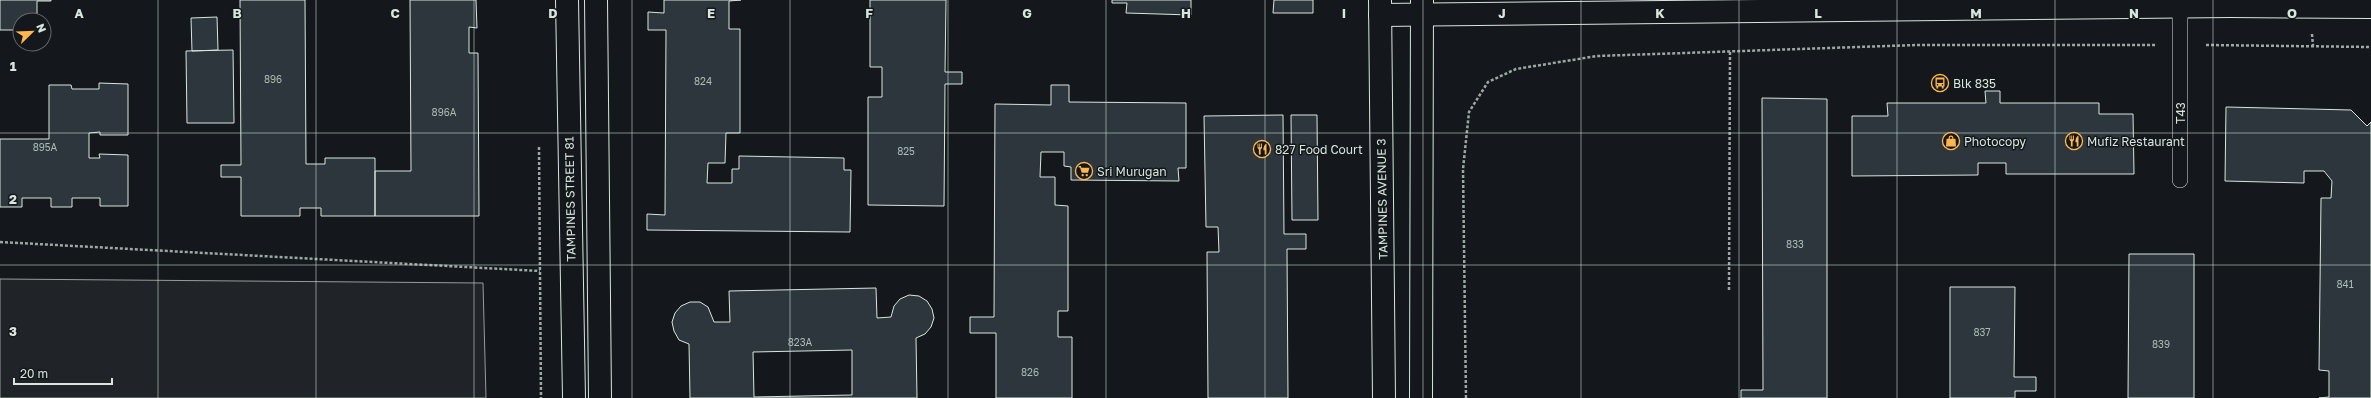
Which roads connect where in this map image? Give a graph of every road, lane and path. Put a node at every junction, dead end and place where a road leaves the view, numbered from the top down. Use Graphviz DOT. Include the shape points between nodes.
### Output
graph roads {
  1 [pos="567,0"];
  2 [pos="596,0"];
  3 [pos="1380,7"];
  4 [pos="1422,7"];
  5 [pos="2180,7"];
  6 [pos="2371,7"];
  7 [pos="2180,45"];
  8 [pos="2371,47"];
  9 [pos="1730,51"];
  10 [pos="539,139"];
  11 [pos="2180,180"];
  12 [pos="0,242"];
  13 [pos="540,271"];
  14 [pos="1728,290"];
  15 [pos="541,398"];
  16 [pos="574,398"];
  17 [pos="600,398"];
  18 [pos="1384,398"];
  19 [pos="1421,398"];
  20 [pos="1466,398"];
  1 -- 16 [label="street, TAMPINES STREET 81"];
  2 -- 17 [label="street"];
  3 -- 4 [label="street"];
  3 -- 18 [label="street, TAMPINES AVENUE 3"];
  4 -- 5 [label="street" via="1621,14"];
  4 -- 19 [label="street"];
  5 -- 6 [label="street"];
  5 -- 7 [label="lane, T43"];
  7 -- 8 [label="path"];
  7 -- 9 [label="path" via="1916,45"];
  7 -- 11 [label="lane, T43"];
  9 -- 14 [label="path"];
  9 -- 20 [label="path" via="1596,56 1516,69 1488,82 1469,112 1464,169"];
  10 -- 13 [label="path"];
  12 -- 13 [label="path"];
  13 -- 15 [label="path"];
}
